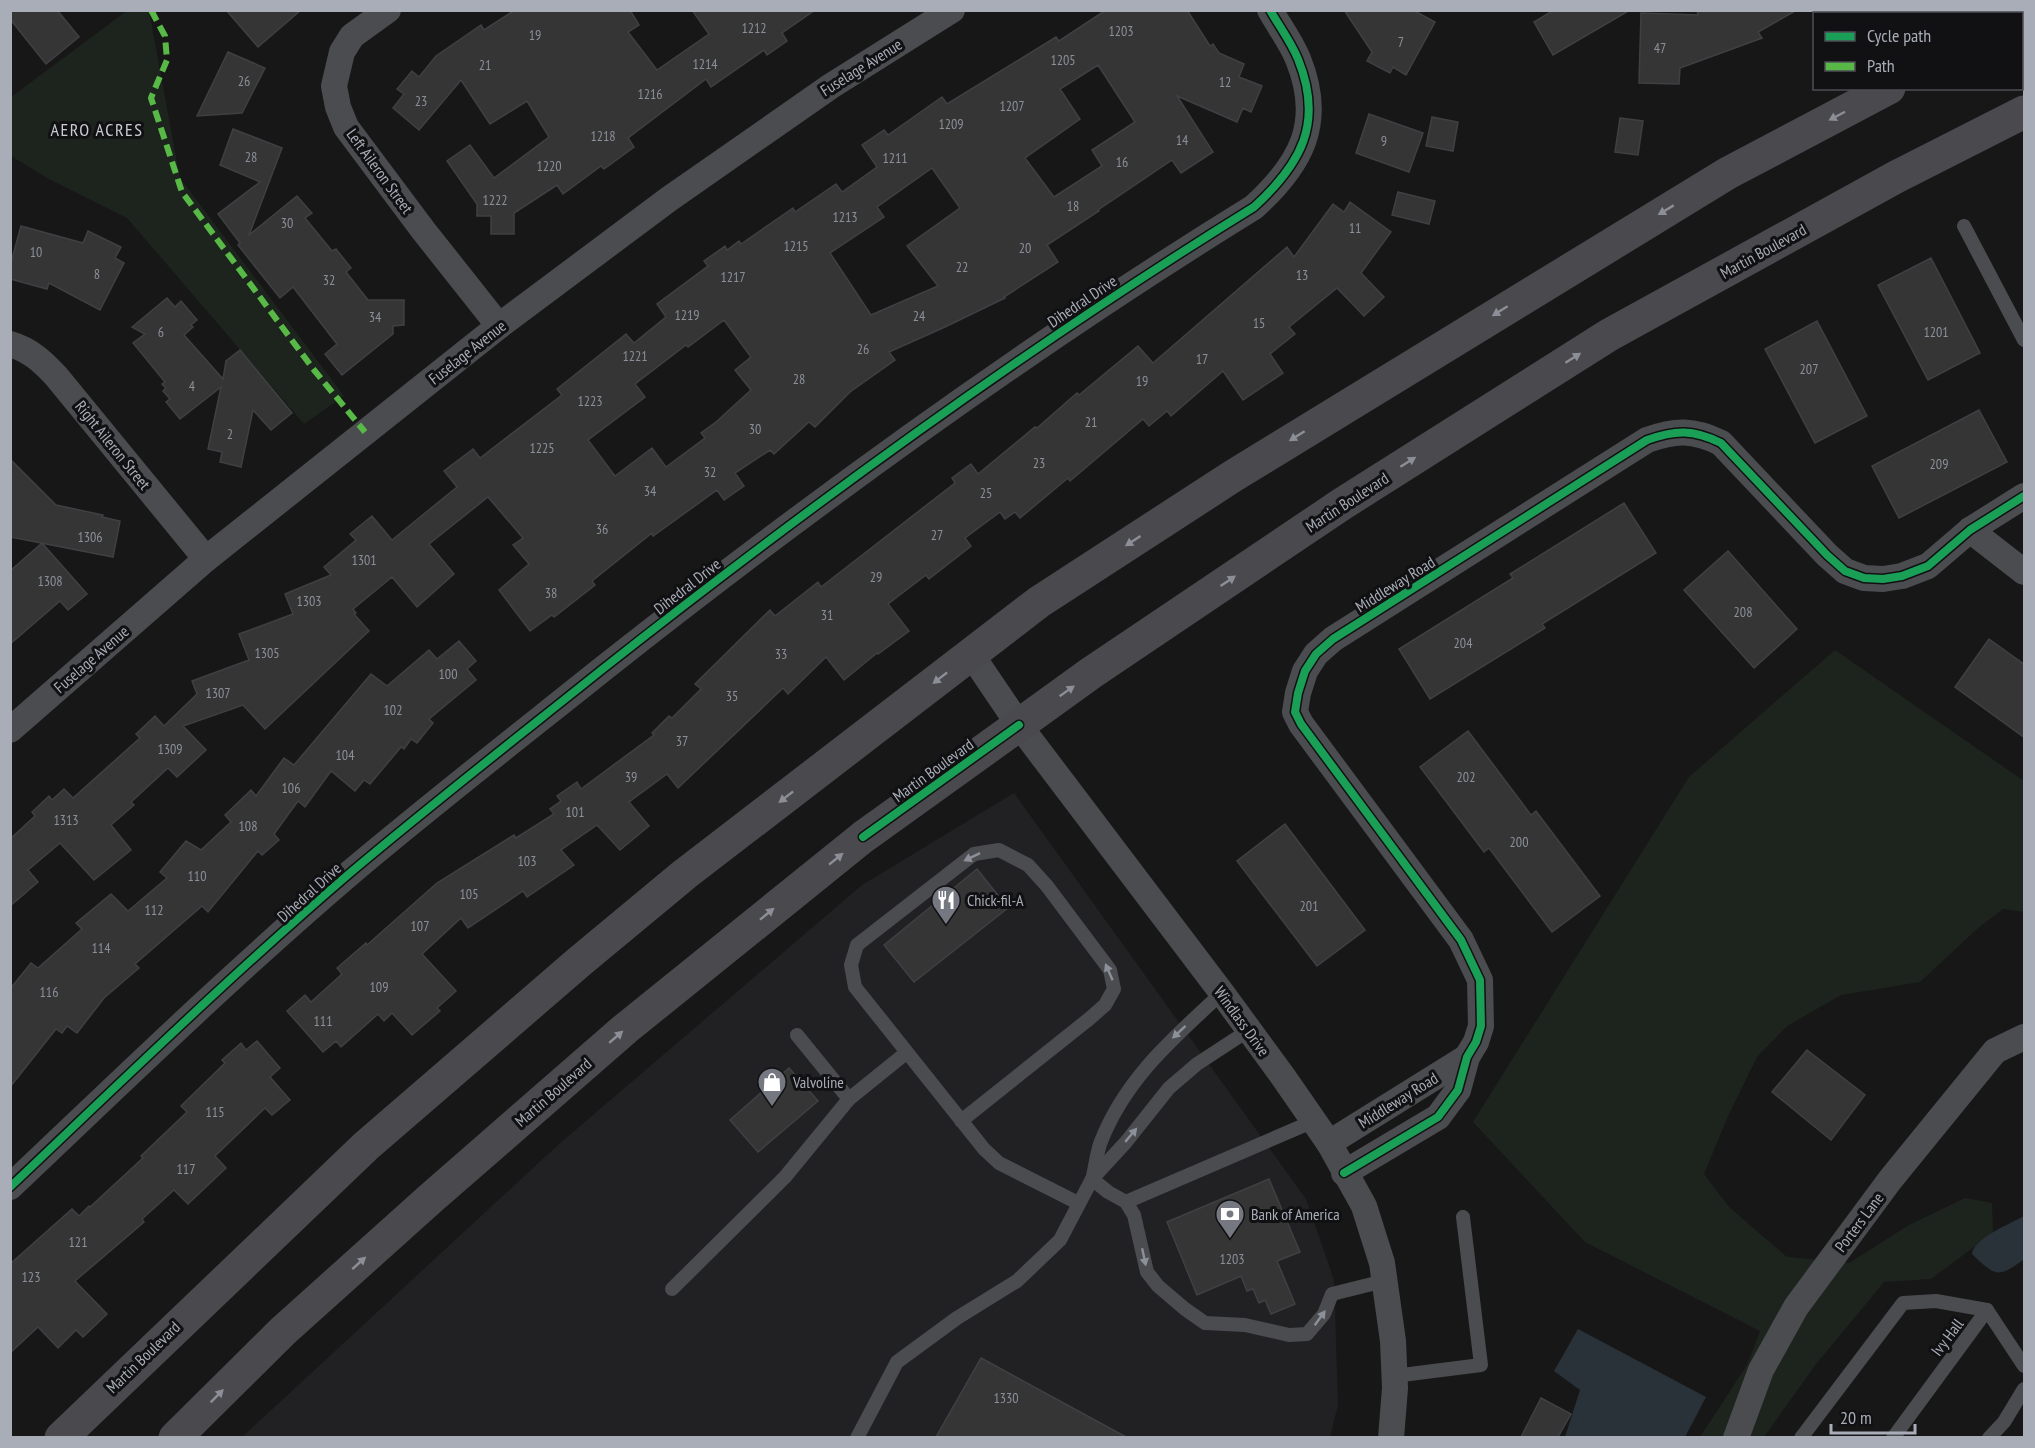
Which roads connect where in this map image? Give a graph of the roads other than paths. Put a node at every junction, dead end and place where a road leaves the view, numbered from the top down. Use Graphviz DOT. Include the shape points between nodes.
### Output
graph roads {
  1 [pos="388,10"];
  2 [pos="951,10"];
  3 [pos="1270,10"];
  4 [pos="1884,90"];
  5 [pos="2025,112"];
  6 [pos="1964,226"];
  7 [pos="499,326"];
  8 [pos="2025,340"];
  9 [pos="10,344"];
  10 [pos="2025,496"];
  11 [pos="1970,530"];
  12 [pos="206,559"];
  13 [pos="2025,572"];
  14 [pos="971,654"];
  15 [pos="1019,725"];
  16 [pos="10,730"];
  17 [pos="1222,993"];
  18 [pos="1249,1030"];
  19 [pos="797,1035"];
  20 [pos="2025,1037"];
  21 [pos="906,1053"];
  22 [pos="1467,1057"];
  23 [pos="849,1099"];
  24 [pos="962,1120"];
  25 [pos="1314,1121"];
  26 [pos="1329,1143"];
  27 [pos="1344,1173"];
  28 [pos="1092,1179"];
  29 [pos="10,1187"];
  30 [pos="1126,1202"];
  31 [pos="1078,1203"];
  32 [pos="1463,1218"];
  33 [pos="1384,1281"];
  34 [pos="672,1289"];
  35 [pos="1988,1310"];
  36 [pos="2025,1366"];
  37 [pos="1395,1376"];
  38 [pos="2025,1389"];
  39 [pos="61,1437"];
  40 [pos="175,1437"];
  41 [pos="857,1437"];
  42 [pos="1392,1437"];
  43 [pos="1736,1437"];
  44 [pos="1801,1437"];
  45 [pos="1893,1437"];
  46 [pos="1989,1437"];
  1 -- 7 [label="street, Left Aileron Street" via="352,36 342,52 334,86 338,107 353,137"];
  2 -- 7 [label="street, Fuselage Avenue" via="831,86 669,199"];
  3 -- 29 [label="street, Dihedral Drive" via="1305,78 1308,118 1304,141 1294,162 1254,207 1072,323 884,454 713,582 348,875 177,1028"];
  4 -- 14 [label="main road, Martin Boulevard, one-way" via="1728,173 1233,476 1039,602"];
  15 -- 5 [label="main road, Martin Boulevard, one-way" via="1342,504 1609,335 1886,182"];
  6 -- 8 [label="lane"];
  7 -- 12 [label="street, Fuselage Avenue"];
  9 -- 12 [label="street, Right Aileron Street" via="39,358 56,376"];
  10 -- 11 [label="street, Middleway Road"];
  11 -- 13 [label="street"];
  11 -- 22 [label="street, Middleway Road" via="1928,566 1902,576 1864,578 1845,571 1827,555 1721,443 1688,432 1666,433 1647,440 1333,639 1316,654 1305,671 1295,712 1461,940 1473,963 1480,980 1481,1026"];
  12 -- 16 [label="street, Fuselage Avenue"];
  14 -- 15 [label="street, Windlass Drive"];
  14 -- 39 [label="main road, Martin Boulevard, one-way" via="686,874 545,991 366,1146"];
  15 -- 17 [label="street, Windlass Drive"];
  40 -- 15 [label="main road, Martin Boulevard, one-way" via="292,1323 625,1029 863,837"];
  17 -- 18 [label="street, Windlass Drive"];
  17 -- 28 [label="lane, one-way" via="1162,1048 1136,1080 1100,1145"];
  18 -- 25 [label="street, Windlass Drive"];
  28 -- 18 [label="lane, one-way" via="1169,1088"];
  19 -- 23 [label="lane"];
  20 -- 43 [label="street, Porters Lane" via="1995,1051 1890,1180 1796,1307 1761,1370"];
  21 -- 23 [label="lane"];
  21 -- 24 [label="lane"];
  24 -- 21 [label="lane, one-way" via="1089,1019 1105,1005 1114,989 1110,970 1028,865 999,850 974,854 857,945 851,965 855,987"];
  22 -- 26 [label="street, Middleway Road"];
  22 -- 27 [label="street, Middleway Road" via="1458,1090 1438,1117"];
  23 -- 34 [label="lane" via="785,1177"];
  24 -- 31 [label="lane" via="999,1163"];
  25 -- 26 [label="street, Windlass Drive"];
  25 -- 30 [label="lane"];
  26 -- 27 [label="street, Windlass Drive"];
  27 -- 33 [label="street, Windlass Drive" via="1364,1206"];
  28 -- 30 [label="lane"];
  28 -- 31 [label="lane"];
  30 -- 33 [label="lane, one-way" via="1134,1215 1147,1272 1171,1298 1205,1323 1307,1334 1324,1314 1332,1294"];
  31 -- 41 [label="lane" via="1060,1240 1017,1281 957,1317 897,1362"];
  32 -- 37 [label="lane" via="1481,1365"];
  33 -- 37 [label="street, Windlass Drive"];
  35 -- 36 [label="lane"];
  35 -- 44 [label="lane" via="1936,1300 1903,1303"];
  35 -- 45 [label="lane, Ivy Hall"];
  37 -- 42 [label="street, Windlass Drive"];
  38 -- 46 [label="lane"];
}
